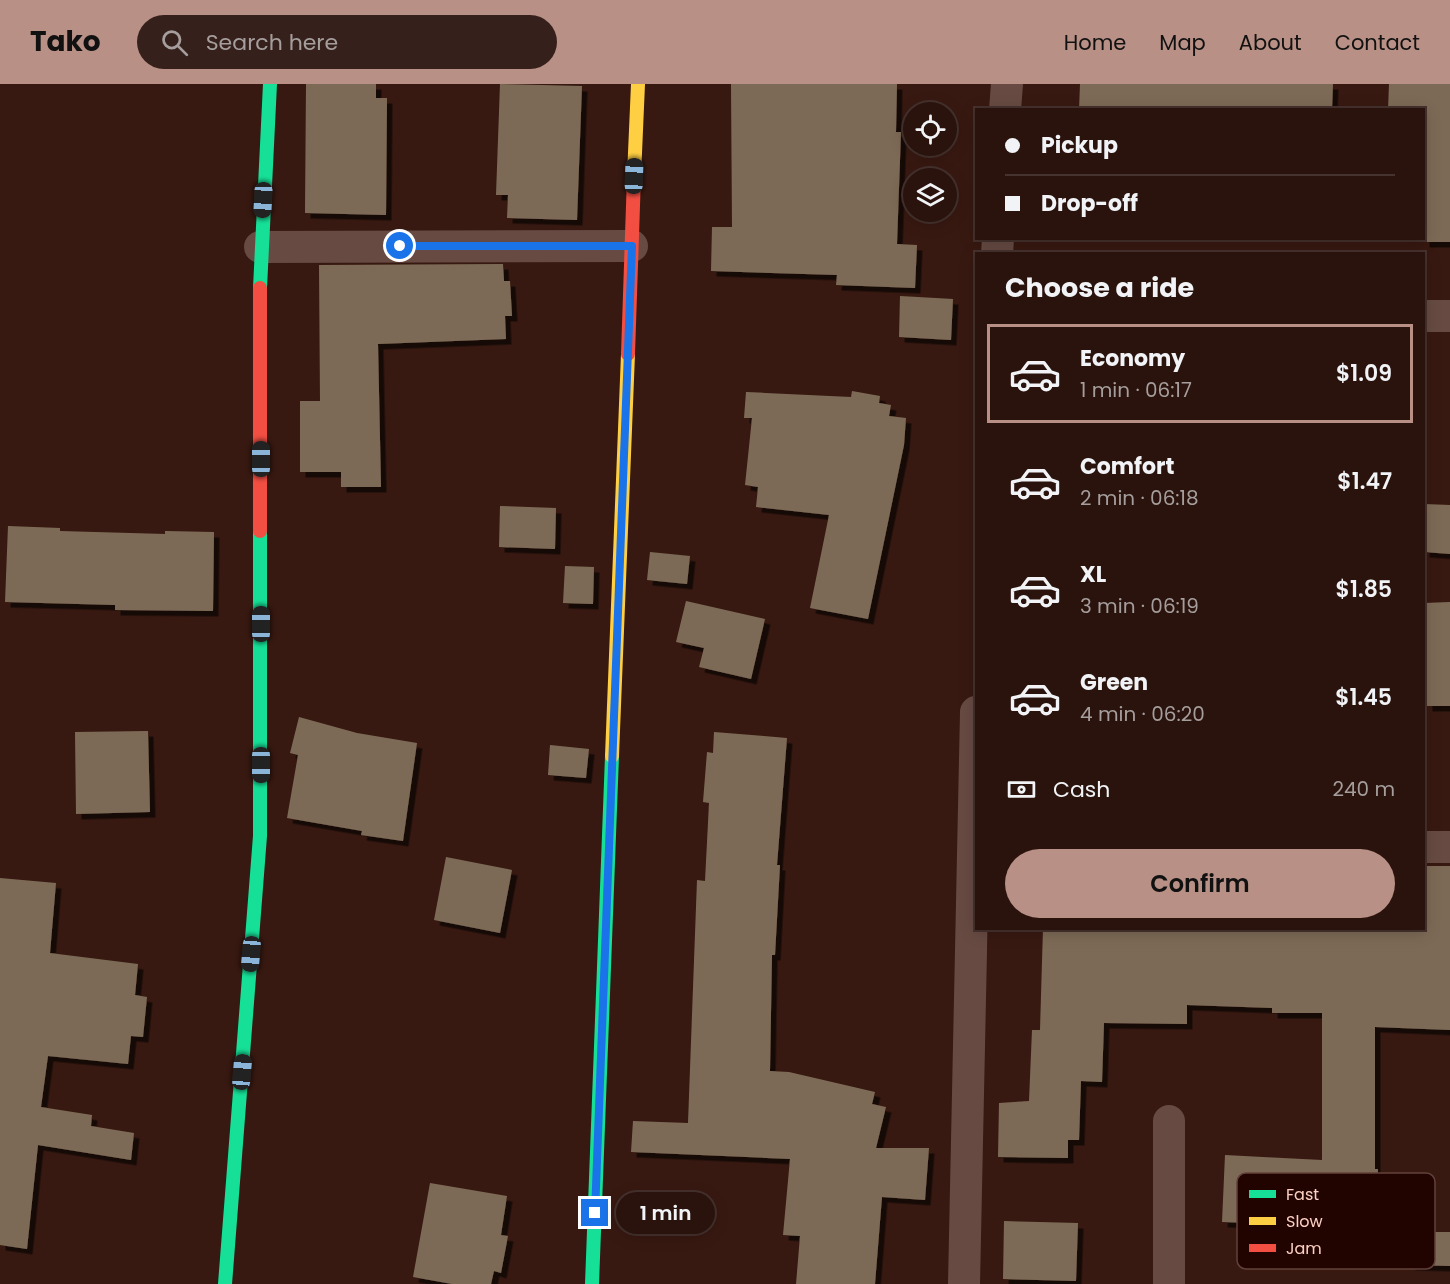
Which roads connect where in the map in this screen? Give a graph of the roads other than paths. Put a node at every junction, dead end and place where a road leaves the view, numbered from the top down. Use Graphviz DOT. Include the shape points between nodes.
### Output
graph roads {
  1 [pos="270,84"];
  2 [pos="638,84"];
  3 [pos="1007,84"];
  4 [pos="1005,108"];
  5 [pos="632,246"];
  6 [pos="261,247"];
  7 [pos="1425,316"];
  8 [pos="1450,316"];
  9 [pos="975,760"];
  10 [pos="1425,847"];
  11 [pos="1450,847"];
  12 [pos="1169,1121"];
  13 [pos="225,1284"];
  14 [pos="592,1284"];
  15 [pos="964,1284"];
  16 [pos="1170,1284"];
  1 -- 6 [label="street"];
  2 -- 5 [label="street"];
  3 -- 4 [label="street"];
  5 -- 6 [label="street"];
  5 -- 14 [label="street"];
  6 -- 13 [label="street" via="261,836"];
  7 -- 8 [label="street"];
  9 -- 15 [label="street"];
  10 -- 11 [label="street"];
  12 -- 16 [label="street"];
}
